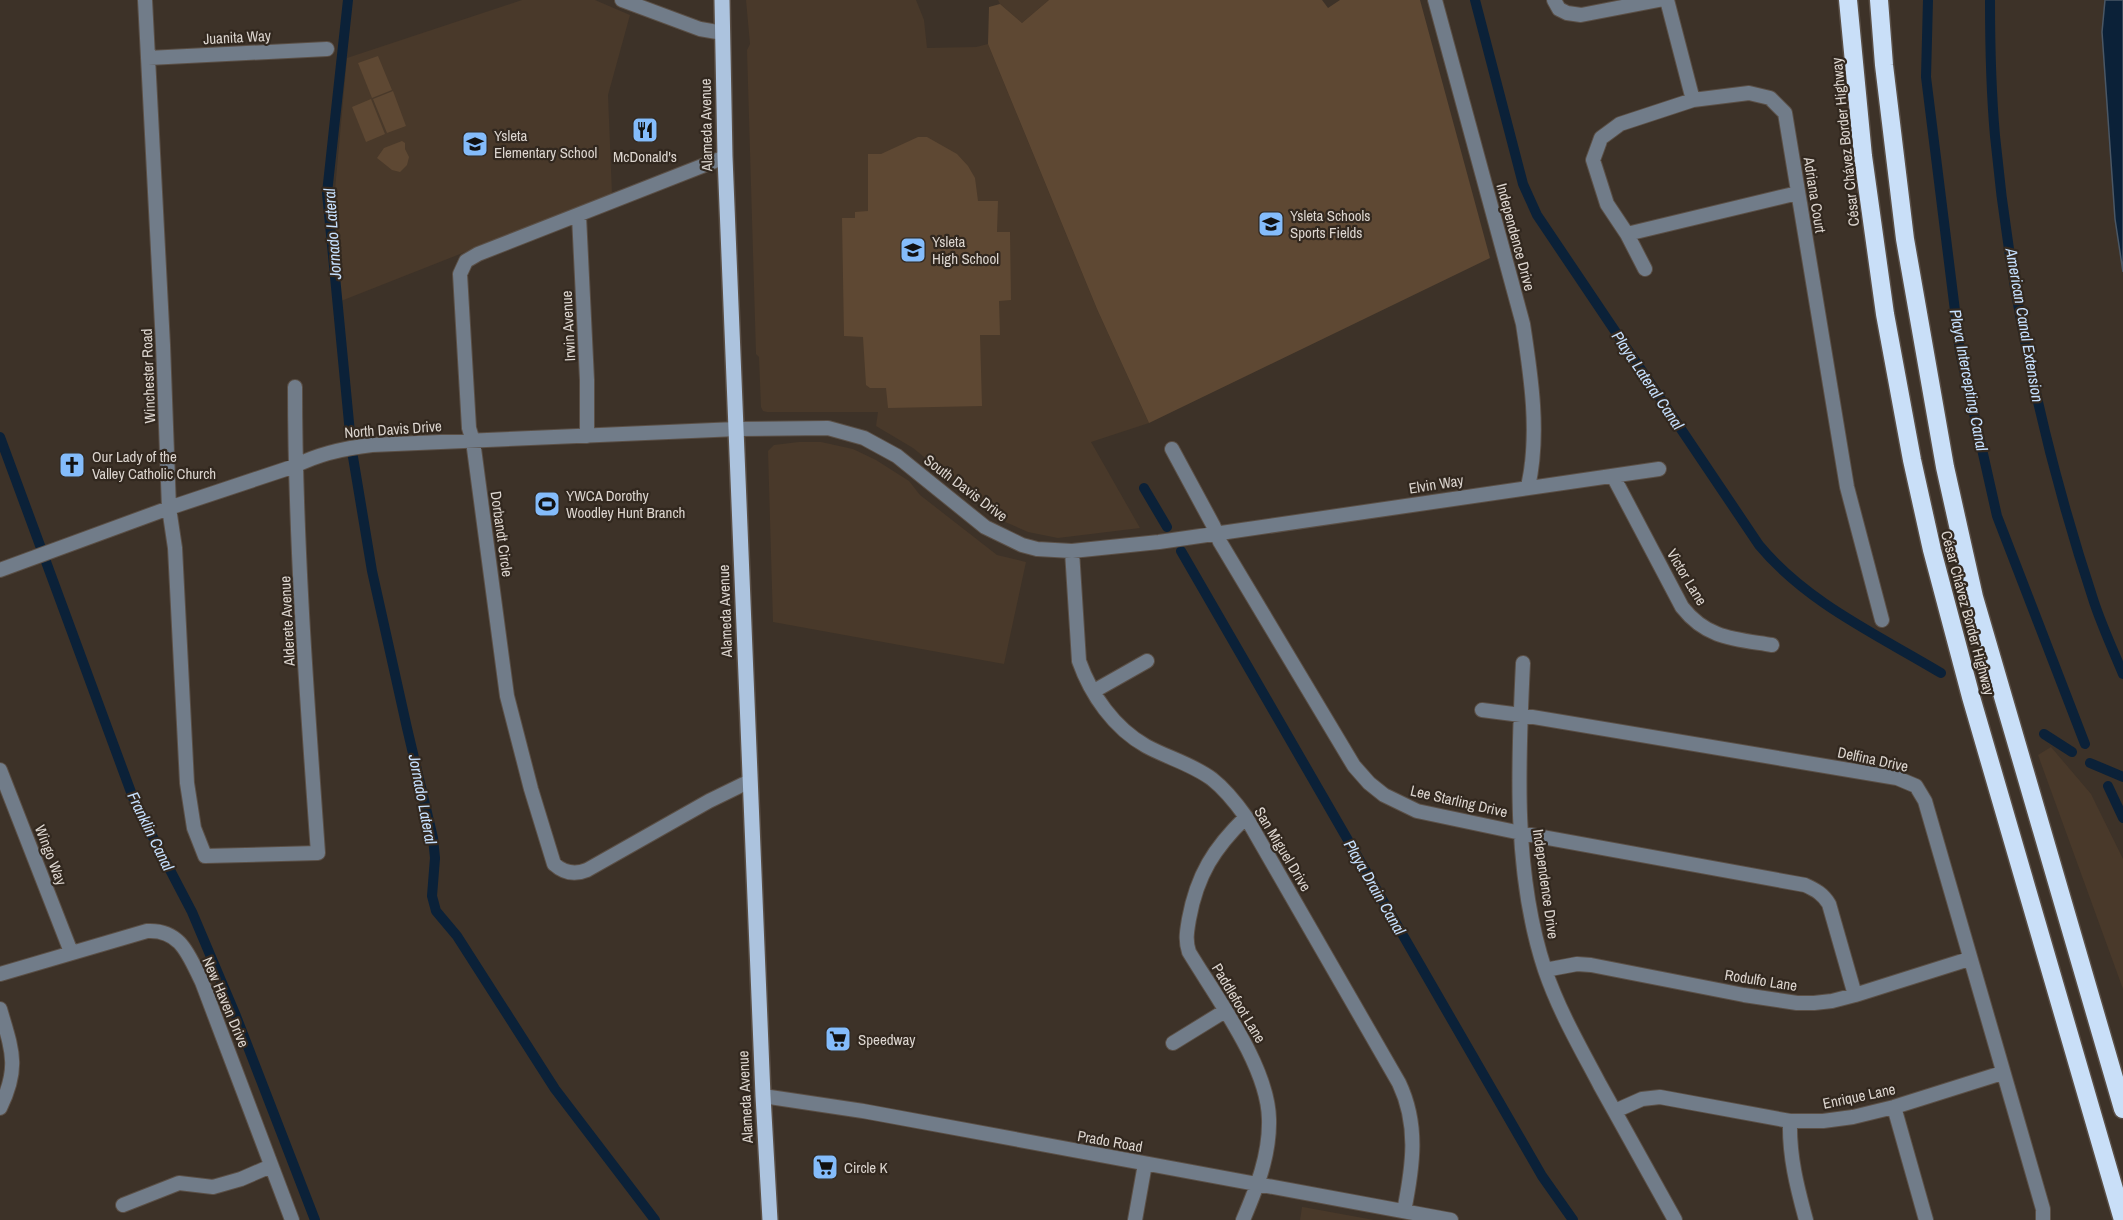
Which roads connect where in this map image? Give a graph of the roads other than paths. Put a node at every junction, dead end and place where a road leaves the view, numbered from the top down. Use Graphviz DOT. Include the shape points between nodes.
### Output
graph roads {
  1 [pos="145,0"];
  2 [pos="622,0"];
  3 [pos="722,0"];
  4 [pos="1435,0"];
  5 [pos="1554,0"];
  6 [pos="1659,0"];
  7 [pos="1667,0"];
  8 [pos="1848,0"];
  9 [pos="1880,0"];
  10 [pos="723,33"];
  11 [pos="327,49"];
  12 [pos="148,58"];
  13 [pos="1693,100"];
  14 [pos="724,157"];
  15 [pos="1798,193"];
  16 [pos="579,216"];
  17 [pos="1627,234"];
  18 [pos="1645,269"];
  19 [pos="295,387"];
  20 [pos="737,429"];
  21 [pos="587,436"];
  22 [pos="473,441"];
  23 [pos="1173,449"];
  24 [pos="295,466"];
  25 [pos="1659,469"];
  26 [pos="1613,476"];
  27 [pos="1528,487"];
  28 [pos="169,508"];
  29 [pos="1217,533"];
  30 [pos="1072,551"];
  31 [pos="0,570"];
  32 [pos="1882,620"];
  33 [pos="1772,645"];
  34 [pos="1147,661"];
  35 [pos="1523,663"];
  36 [pos="1094,691"];
  37 [pos="1482,710"];
  38 [pos="1521,715"];
  39 [pos="0,770"];
  40 [pos="750,782"];
  41 [pos="1246,817"];
  42 [pos="1521,832"];
  43 [pos="205,856"];
  44 [pos="2074,941"];
  45 [pos="70,952"];
  46 [pos="1970,959"];
  47 [pos="1545,970"];
  48 [pos="0,974"];
  49 [pos="1855,995"];
  50 [pos="0,1009"];
  51 [pos="1225,1011"];
  52 [pos="1173,1043"];
  53 [pos="2123,1070"];
  54 [pos="2002,1073"];
  55 [pos="763,1096"];
  56 [pos="0,1107"];
  57 [pos="1894,1107"];
  58 [pos="2123,1109"];
  59 [pos="1615,1111"];
  60 [pos="1790,1121"];
  61 [pos="1145,1164"];
  62 [pos="271,1166"];
  63 [pos="1258,1184"];
  64 [pos="123,1205"];
  65 [pos="1404,1211"];
  66 [pos="292,1220"];
  67 [pos="770,1220"];
  68 [pos="1135,1220"];
  69 [pos="1243,1220"];
  70 [pos="1451,1220"];
  71 [pos="1675,1220"];
  72 [pos="1806,1220"];
  73 [pos="1926,1220"];
  74 [pos="2043,1220"];
  75 [pos="2122,1220"];
  1 -- 12 [label="street, Winchester Road"];
  2 -- 10 [label="street" via="700,29"];
  3 -- 10 [label="main road, Alameda Avenue"];
  4 -- 27 [label="street, Independence Drive" via="1522,324 1533,402"];
  5 -- 6 [label="street" via="1559,9 1581,15"];
  7 -- 13 [label="street"];
  8 -- 75 [label="highway, César Chávez Border Highway" via="1863,156 1886,314 1932,550"];
  9 -- 44 [label="highway, César Chávez Border Highway" via="1905,239 1945,467 1974,597"];
  10 -- 14 [label="main road, Alameda Avenue"];
  11 -- 12 [label="street, Juanita Way"];
  12 -- 28 [label="street, Winchester Road"];
  13 -- 15 [label="street, Adriana Court" via="1749,93 1770,98 1785,113"];
  13 -- 17 [label="street, Adriana Court" via="1620,124 1601,138 1593,159 1607,204"];
  14 -- 16 [label="street, Dorbandt Circle"];
  14 -- 20 [label="main road, Alameda Avenue"];
  15 -- 17 [label="street"];
  15 -- 32 [label="street, Adriana Court" via="1847,487"];
  16 -- 21 [label="street, Irwin Avenue"];
  16 -- 22 [label="street, Dorbandt Circle" via="478,254 463,265 460,274"];
  17 -- 18 [label="street, Adriana Court"];
  19 -- 24 [label="street, Alderete Avenue"];
  20 -- 21 [label="street, North Davis Drive"];
  20 -- 30 [label="street, South Davis Drive" via="820,428 864,438 897,456 998,534 1036,549"];
  20 -- 40 [label="main road, Alameda Avenue"];
  21 -- 22 [label="street, North Davis Drive"];
  22 -- 24 [label="street, North Davis Drive" via="346,448"];
  22 -- 40 [label="street, Dorbandt Circle" via="507,696 554,864 569,872 587,870"];
  23 -- 29 [label="street, Lee Starling Drive"];
  24 -- 28 [label="street, North Davis Drive"];
  24 -- 43 [label="street, Alderete Avenue" via="318,853"];
  25 -- 26 [label="street, Elvin Way"];
  26 -- 27 [label="street, Elvin Way"];
  26 -- 33 [label="street, Victor Lane" via="1689,615 1710,632 1726,638"];
  27 -- 29 [label="street, Elvin Way"];
  28 -- 31 [label="street, North Davis Drive"];
  28 -- 43 [label="street, Winchester Road" via="175,548 189,805"];
  29 -- 30 [label="street, South Davis Drive"];
  29 -- 42 [label="street, Lee Starling Drive" via="1354,766 1369,783 1417,811"];
  30 -- 36 [label="street, San Miguel Drive" via="1079,661"];
  34 -- 36 [label="street"];
  35 -- 38 [label="street, Independence Drive"];
  36 -- 41 [label="street, San Miguel Drive" via="1119,726 1147,747 1214,780"];
  37 -- 38 [label="street, Delfina Drive"];
  38 -- 42 [label="street, Independence Drive"];
  38 -- 46 [label="street, Delfina Drive" via="1897,778 1916,786 1925,801"];
  39 -- 45 [label="street, Wingo Way"];
  40 -- 55 [label="main road, Alameda Avenue"];
  41 -- 51 [label="street, Paddlefoot Lane" via="1209,859 1196,890 1186,937 1189,952"];
  41 -- 65 [label="street, San Miguel Drive" via="1406,1097 1414,1157"];
  42 -- 47 [label="street, Independence Drive" via="1531,916"];
  42 -- 49 [label="street, Lee Starling Drive" via="1814,889 1829,904"];
  44 -- 53 [label="highway"];
  44 -- 58 [label="highway, César Chávez Border Highway"];
  45 -- 48 [label="street, New Haven Drive"];
  45 -- 62 [label="street, New Haven Drive" via="147,931 159,930 178,941 202,982"];
  46 -- 49 [label="street, Rodulfo Lane"];
  46 -- 54 [label="street, Delfina Drive"];
  47 -- 49 [label="street, Rodulfo Lane" via="1591,965 1797,1003"];
  47 -- 59 [label="street, Independence Drive" via="1562,1015"];
  50 -- 56 [label="street" via="12,1050 13,1078"];
  51 -- 52 [label="street"];
  51 -- 63 [label="street, Paddlefoot Lane" via="1265,1089 1268,1136"];
  54 -- 57 [label="street, Enrique Lane"];
  54 -- 74 [label="street, Delfina Drive"];
  55 -- 61 [label="street, Prado Road"];
  55 -- 67 [label="main road, Alameda Avenue"];
  57 -- 60 [label="street, Enrique Lane" via="1853,1117"];
  57 -- 73 [label="street"];
  59 -- 60 [label="street, Enrique Lane" via="1642,1099 1660,1098"];
  59 -- 71 [label="street, Independence Drive"];
  60 -- 72 [label="street" via="1791,1158"];
  61 -- 63 [label="street, Prado Road"];
  61 -- 68 [label="street"];
  62 -- 64 [label="street" via="213,1187 179,1183"];
  62 -- 66 [label="street, New Haven Drive"];
  63 -- 65 [label="street, Prado Road"];
  63 -- 69 [label="street, Paddlefoot Lane"];
  65 -- 70 [label="street, Prado Road"];
}
